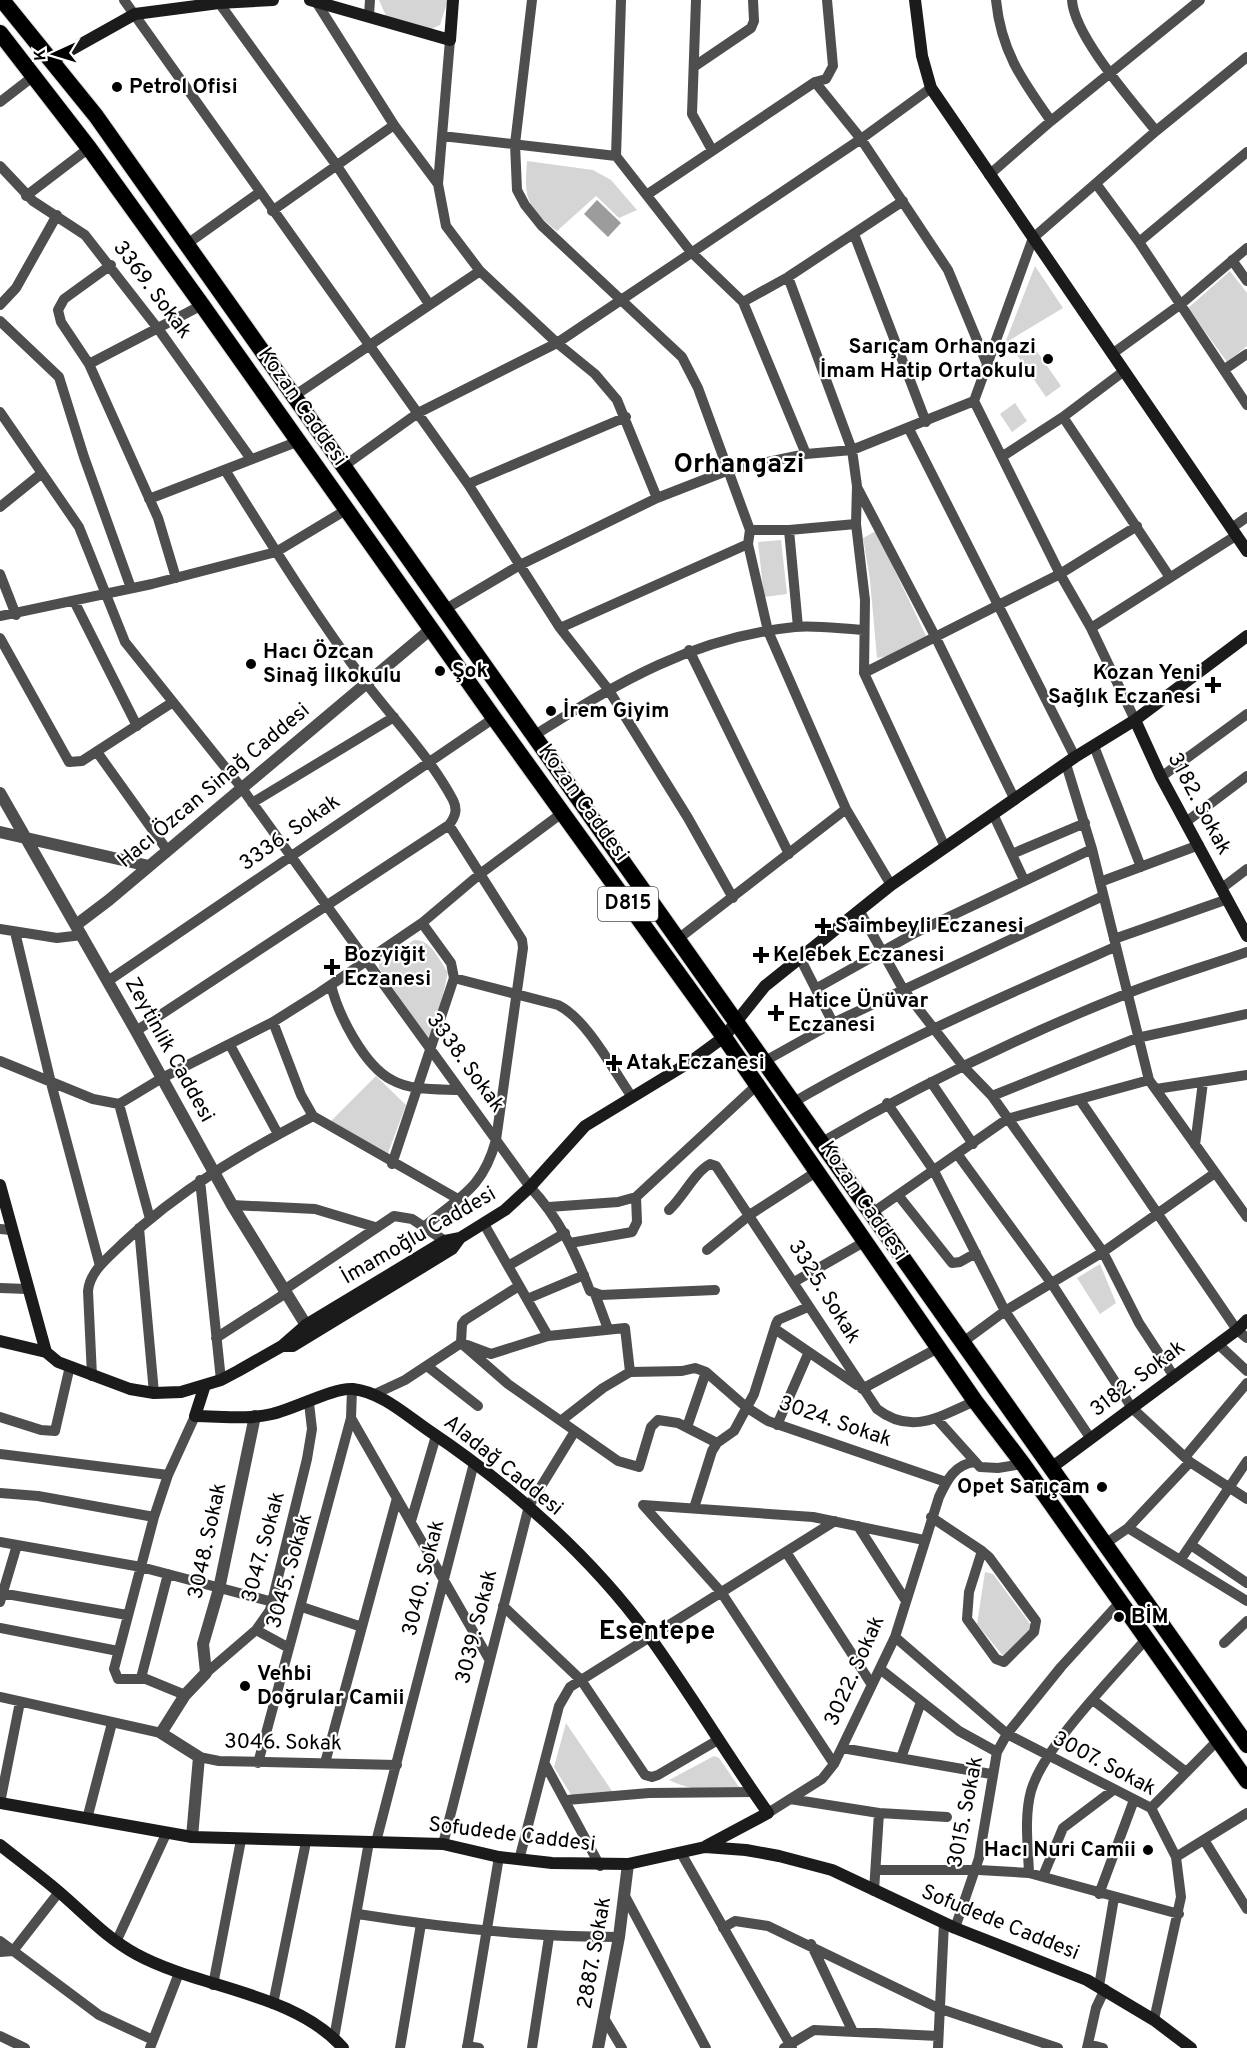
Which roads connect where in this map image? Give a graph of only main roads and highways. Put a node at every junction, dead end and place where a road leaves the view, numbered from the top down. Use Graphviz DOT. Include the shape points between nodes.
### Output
graph roads {
  1 [pos="2,0"];
  2 [pos="273,0"];
  3 [pos="312,0"];
  4 [pos="453,0"];
  5 [pos="915,0"];
  6 [pos="218,2"];
  7 [pos="0,33"];
  8 [pos="51,61"];
  9 [pos="1247,550"];
  10 [pos="1247,636"];
  11 [pos="1135,720"];
  12 [pos="1247,936"];
  13 [pos="737,1020"];
  14 [pos="724,1037"];
  15 [pos="0,1185"];
  16 [pos="6,1229"];
  17 [pos="460,1238"];
  18 [pos="1247,1320"];
  19 [pos="1242,1334"];
  20 [pos="0,1341"];
  21 [pos="282,1346"];
  22 [pos="46,1352"];
  23 [pos="205,1385"];
  24 [pos="1051,1468"];
  25 [pos="1247,1745"];
  26 [pos="1247,1781"];
  27 [pos="0,1803"];
  28 [pos="768,1813"];
  29 [pos="0,1845"];
  30 [pos="705,1847"];
  31 [pos="343,2048"];
  32 [pos="1191,2048"];
  1 -- 8 [label="highway, Kozan Caddesi / D815"];
  2 -- 6 [label="main road"];
  3 -- 4 [label="main road" via="450,40"];
  5 -- 9 [label="main road" via="922,56 931,88"];
  6 -- 8 [label="main road" via="135,14"];
  7 -- 14 [label="highway, Kozan Caddesi / D815" via="89,148"];
  8 -- 13 [label="highway, Kozan Caddesi / D815" via="96,116"];
  10 -- 11 [label="main road, İmamoğlu Caddesi"];
  11 -- 12 [label="main road, 3182. Sokak" via="1161,777"];
  11 -- 13 [label="main road, İmamoğlu Caddesi" via="891,885 765,986"];
  13 -- 14 [label="main road, İmamoğlu Caddesi"];
  13 -- 24 [label="highway, Kozan Caddesi / D815"];
  14 -- 17 [label="main road, İmamoğlu Caddesi" via="585,1126 530,1187"];
  14 -- 26 [label="highway, Kozan Caddesi / D815" via="975,1401"];
  15 -- 16 [label="main road"];
  16 -- 22 [label="main road"];
  17 -- 21 [label="main road, İmamoğlu Caddesi" via="445,1241 306,1325"];
  17 -- 21 [label="main road" via="452,1249 432,1262 293,1346"];
  18 -- 19 [label="main road, 3182. Sokak"];
  19 -- 24 [label="main road, 3182. Sokak" via="1218,1344 1173,1375"];
  20 -- 22 [label="main road, İmamoğlu Caddesi"];
  21 -- 23 [label="main road, İmamoğlu Caddesi"];
  22 -- 23 [label="main road, İmamoğlu Caddesi" via="70,1366 130,1389 181,1392"];
  23 -- 28 [label="main road, Aladağ Caddesi" via="195,1416 255,1416 309,1403 341,1389 375,1394 474,1463 529,1506 582,1559 648,1636"];
  24 -- 25 [label="highway, Kozan Caddesi / D815"];
  27 -- 30 [label="main road, Sofudede Caddesi" via="192,1837 443,1844 519,1860 600,1866 628,1864"];
  28 -- 30 [label="main road, 3022. Sokak"];
  29 -- 31 [label="main road" via="116,1942 179,1973 273,2004 312,2022"];
  30 -- 32 [label="main road, Sofudede Caddesi" via="746,1850 816,1865 950,1926 1102,1988"];
}
